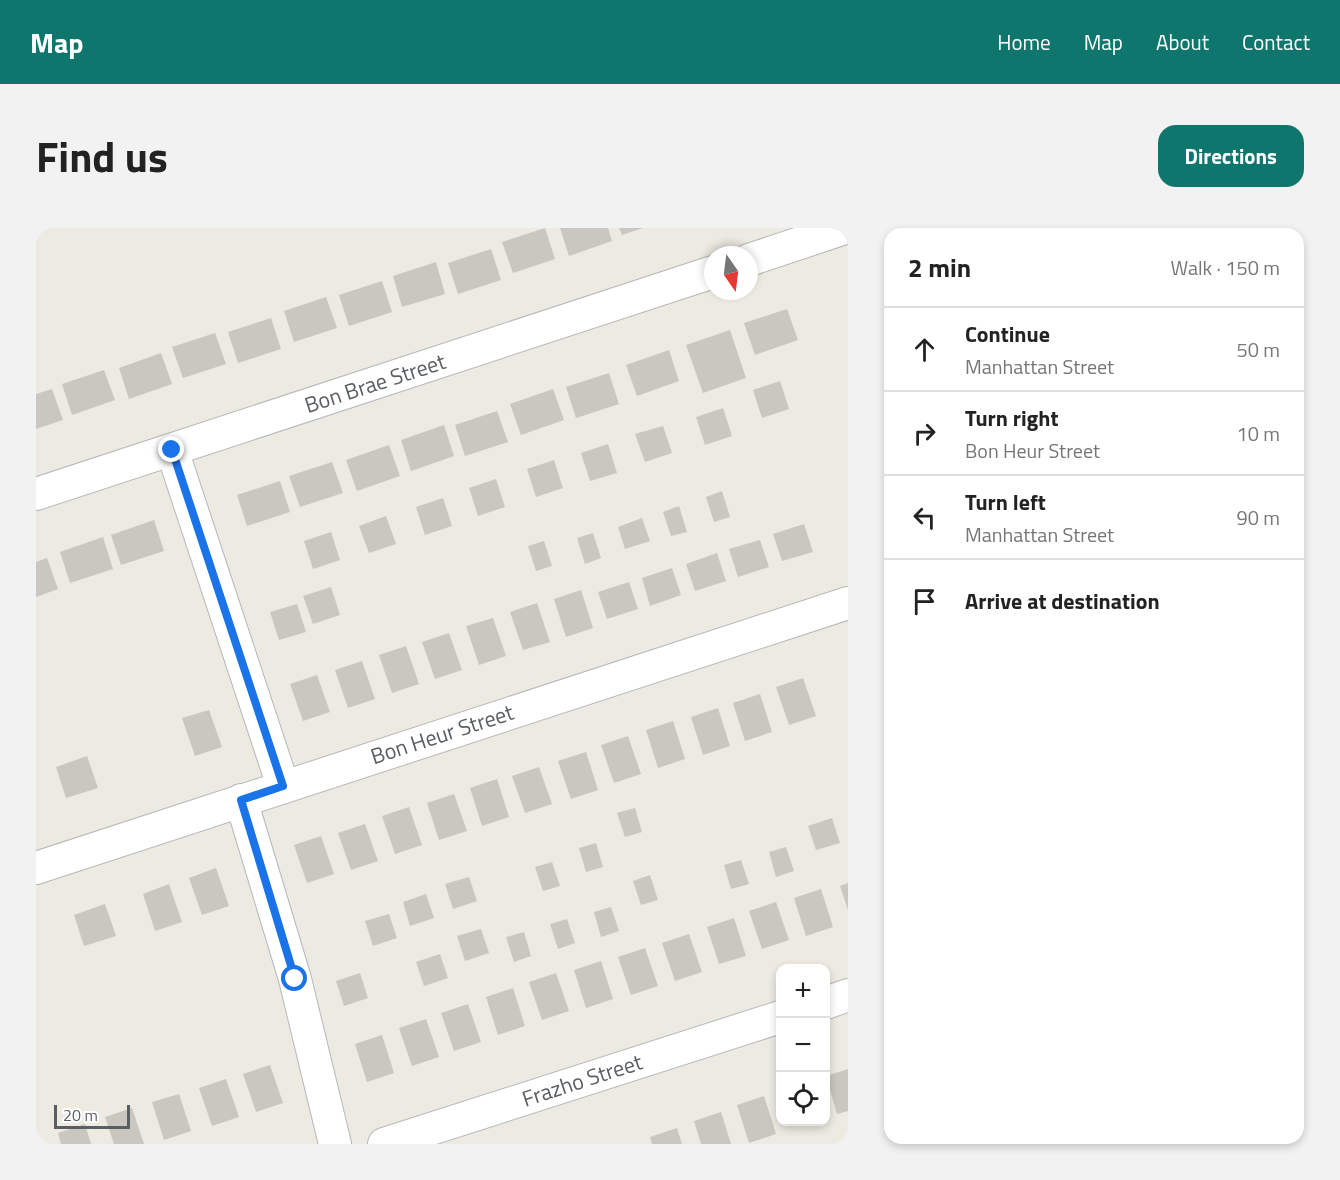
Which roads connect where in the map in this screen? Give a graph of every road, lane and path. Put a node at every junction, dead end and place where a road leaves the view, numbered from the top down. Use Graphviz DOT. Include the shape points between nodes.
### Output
graph roads {
  1 [pos="845,228"];
  2 [pos="758,257"];
  3 [pos="704,275"];
  4 [pos="172,450"];
  5 [pos="36,494"];
  6 [pos="848,603"];
  7 [pos="283,786"];
  8 [pos="241,800"];
  9 [pos="36,868"];
  10 [pos="848,995"];
  11 [pos="830,1000"];
  12 [pos="777,1018"];
  13 [pos="335,1144"];
  14 [pos="384,1144"];
  1 -- 2 [label="street"];
  3 -- 4 [label="street, Bon Brae Street"];
  4 -- 5 [label="street, Bon Brae Street"];
  4 -- 7 [label="street"];
  6 -- 7 [label="street, Bon Heur Street"];
  7 -- 8 [label="street, Bon Heur Street"];
  8 -- 9 [label="street, Bon Heur Street"];
  8 -- 13 [label="street" via="295,979"];
  10 -- 11 [label="street"];
  12 -- 14 [label="street, Frazho Street"];
}
